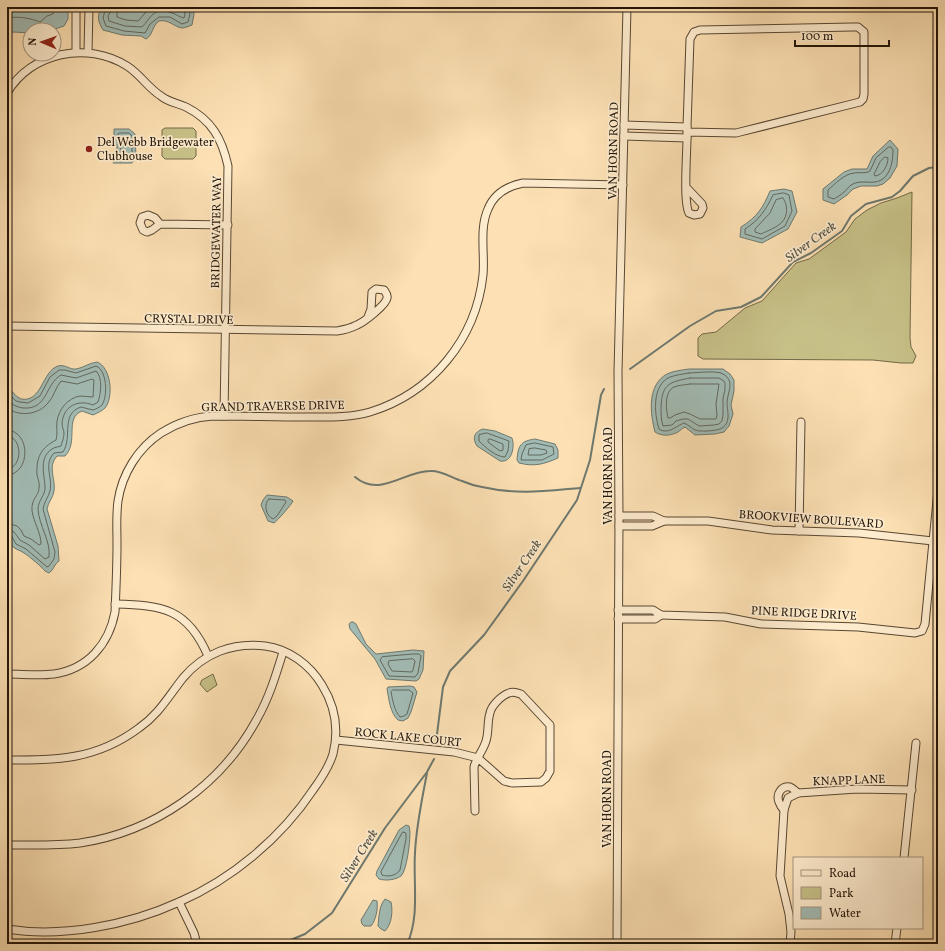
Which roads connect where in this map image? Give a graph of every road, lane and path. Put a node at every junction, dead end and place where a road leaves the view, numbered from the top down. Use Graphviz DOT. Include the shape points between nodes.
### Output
graph roads {
  1 [pos="76,7"];
  2 [pos="89,7"];
  3 [pos="627,7"];
  4 [pos="76,52"];
  5 [pos="88,52"];
  6 [pos="7,93"];
  7 [pos="624,125"];
  8 [pos="687,132"];
  9 [pos="624,136"];
  10 [pos="623,185"];
  11 [pos="686,187"];
  12 [pos="160,224"];
  13 [pos="228,225"];
  14 [pos="368,317"];
  15 [pos="7,326"];
  16 [pos="226,330"];
  17 [pos="224,416"];
  18 [pos="801,422"];
  19 [pos="938,490"];
  20 [pos="620,516"];
  21 [pos="664,521"];
  22 [pos="619,526"];
  23 [pos="799,531"];
  24 [pos="936,541"];
  25 [pos="115,604"];
  26 [pos="618,610"];
  27 [pos="662,615"];
  28 [pos="618,619"];
  29 [pos="283,652"];
  30 [pos="208,656"];
  31 [pos="7,674"];
  32 [pos="336,740"];
  33 [pos="916,743"];
  34 [pos="478,758"];
  35 [pos="7,760"];
  36 [pos="912,790"];
  37 [pos="798,793"];
  38 [pos="784,810"];
  39 [pos="475,811"];
  40 [pos="7,845"];
  41 [pos="904,857"];
  42 [pos="180,902"];
  43 [pos="7,929"];
  44 [pos="897,929"];
  45 [pos="197,944"];
  46 [pos="616,944"];
  47 [pos="790,944"];
  48 [pos="895,944"];
  1 -- 4 [label="street"];
  2 -- 5 [label="street"];
  3 -- 7 [label="street, VAN HORN ROAD"];
  4 -- 5 [label="street, BRIDGEWATER WAY"];
  4 -- 6 [label="street, BRIDGEWATER WAY" via="38,63 22,75"];
  5 -- 13 [label="street, BRIDGEWATER WAY" via="106,56 128,66 161,97 194,112 213,129 223,146 228,166"];
  7 -- 8 [label="street"];
  7 -- 9 [label="street, VAN HORN ROAD"];
  8 -- 8 [label="street" via="690,39 694,32 853,27 863,30 864,94 860,102 736,133"];
  8 -- 9 [label="street"];
  8 -- 11 [label="street"];
  9 -- 10 [label="street, VAN HORN ROAD"];
  10 -- 17 [label="street, GRAND TRAVERSE DRIVE" via="523,183 508,187 500,193 490,203 485,217 483,277 470,324 443,366 408,395 379,409 346,416"];
  10 -- 20 [label="street, VAN HORN ROAD" via="618,378"];
  12 -- 13 [label="street"];
  13 -- 16 [label="street, BRIDGEWATER WAY"];
  14 -- 16 [label="street, CRYSTAL DRIVE" via="348,329 337,331"];
  15 -- 16 [label="street, CRYSTAL DRIVE"];
  16 -- 17 [label="street, BRIDGEWATER WAY"];
  17 -- 25 [label="street, GRAND TRAVERSE DRIVE" via="198,417 176,424 150,442 131,465 118,504"];
  18 -- 23 [label="street"];
  19 -- 24 [label="street"];
  20 -- 21 [label="street, BROOKVIEW BOULEVARD" via="653,516"];
  20 -- 22 [label="street, VAN HORN ROAD"];
  21 -- 22 [label="street, BROOKVIEW BOULEVARD" via="652,526"];
  21 -- 23 [label="street, BROOKVIEW BOULEVARD" via="708,521"];
  22 -- 26 [label="street, VAN HORN ROAD"];
  23 -- 24 [label="street, BROOKVIEW BOULEVARD" via="859,533"];
  24 -- 27 [label="street, PINE RIDGE DRIVE" via="925,624 922,631 915,633 858,626 762,624 725,617"];
  25 -- 30 [label="street" via="152,606 173,614 193,630"];
  25 -- 31 [label="street, GRAND TRAVERSE DRIVE" via="108,635 100,648 86,661 54,674"];
  26 -- 27 [label="street, PINE RIDGE DRIVE" via="653,610"];
  26 -- 28 [label="street, VAN HORN ROAD"];
  27 -- 28 [label="street, PINE RIDGE DRIVE" via="655,619"];
  28 -- 46 [label="street, VAN HORN ROAD"];
  29 -- 30 [label="street" via="268,647 242,645"];
  29 -- 32 [label="street" via="307,666 324,689 333,707"];
  29 -- 40 [label="street" via="266,702 239,748 210,780 177,806 133,829 98,840 58,845"];
  30 -- 35 [label="street" via="184,677 154,716 114,743 76,757"];
  32 -- 34 [label="street, ROCK LAKE COURT" via="454,752"];
  32 -- 42 [label="street" via="332,758 322,776 307,800 284,827 232,872"];
  33 -- 36 [label="street"];
  34 -- 34 [label="street, ROCK LAKE COURT" via="504,781 541,782 550,771 550,725 521,694 509,693 490,711 487,738"];
  34 -- 39 [label="street, ROCK LAKE COURT" via="474,767"];
  36 -- 37 [label="street, KNAPP LANE" via="857,789"];
  36 -- 41 [label="street"];
  37 -- 38 [label="street, KNAPP LANE" via="788,798"];
  37 -- 38 [label="street" via="786,787 780,790 778,801"];
  38 -- 47 [label="street" via="780,876 789,914"];
  42 -- 43 [label="street" via="128,920 90,928 53,931"];
  42 -- 45 [label="street"];
  44 -- 48 [label="street"];
}
